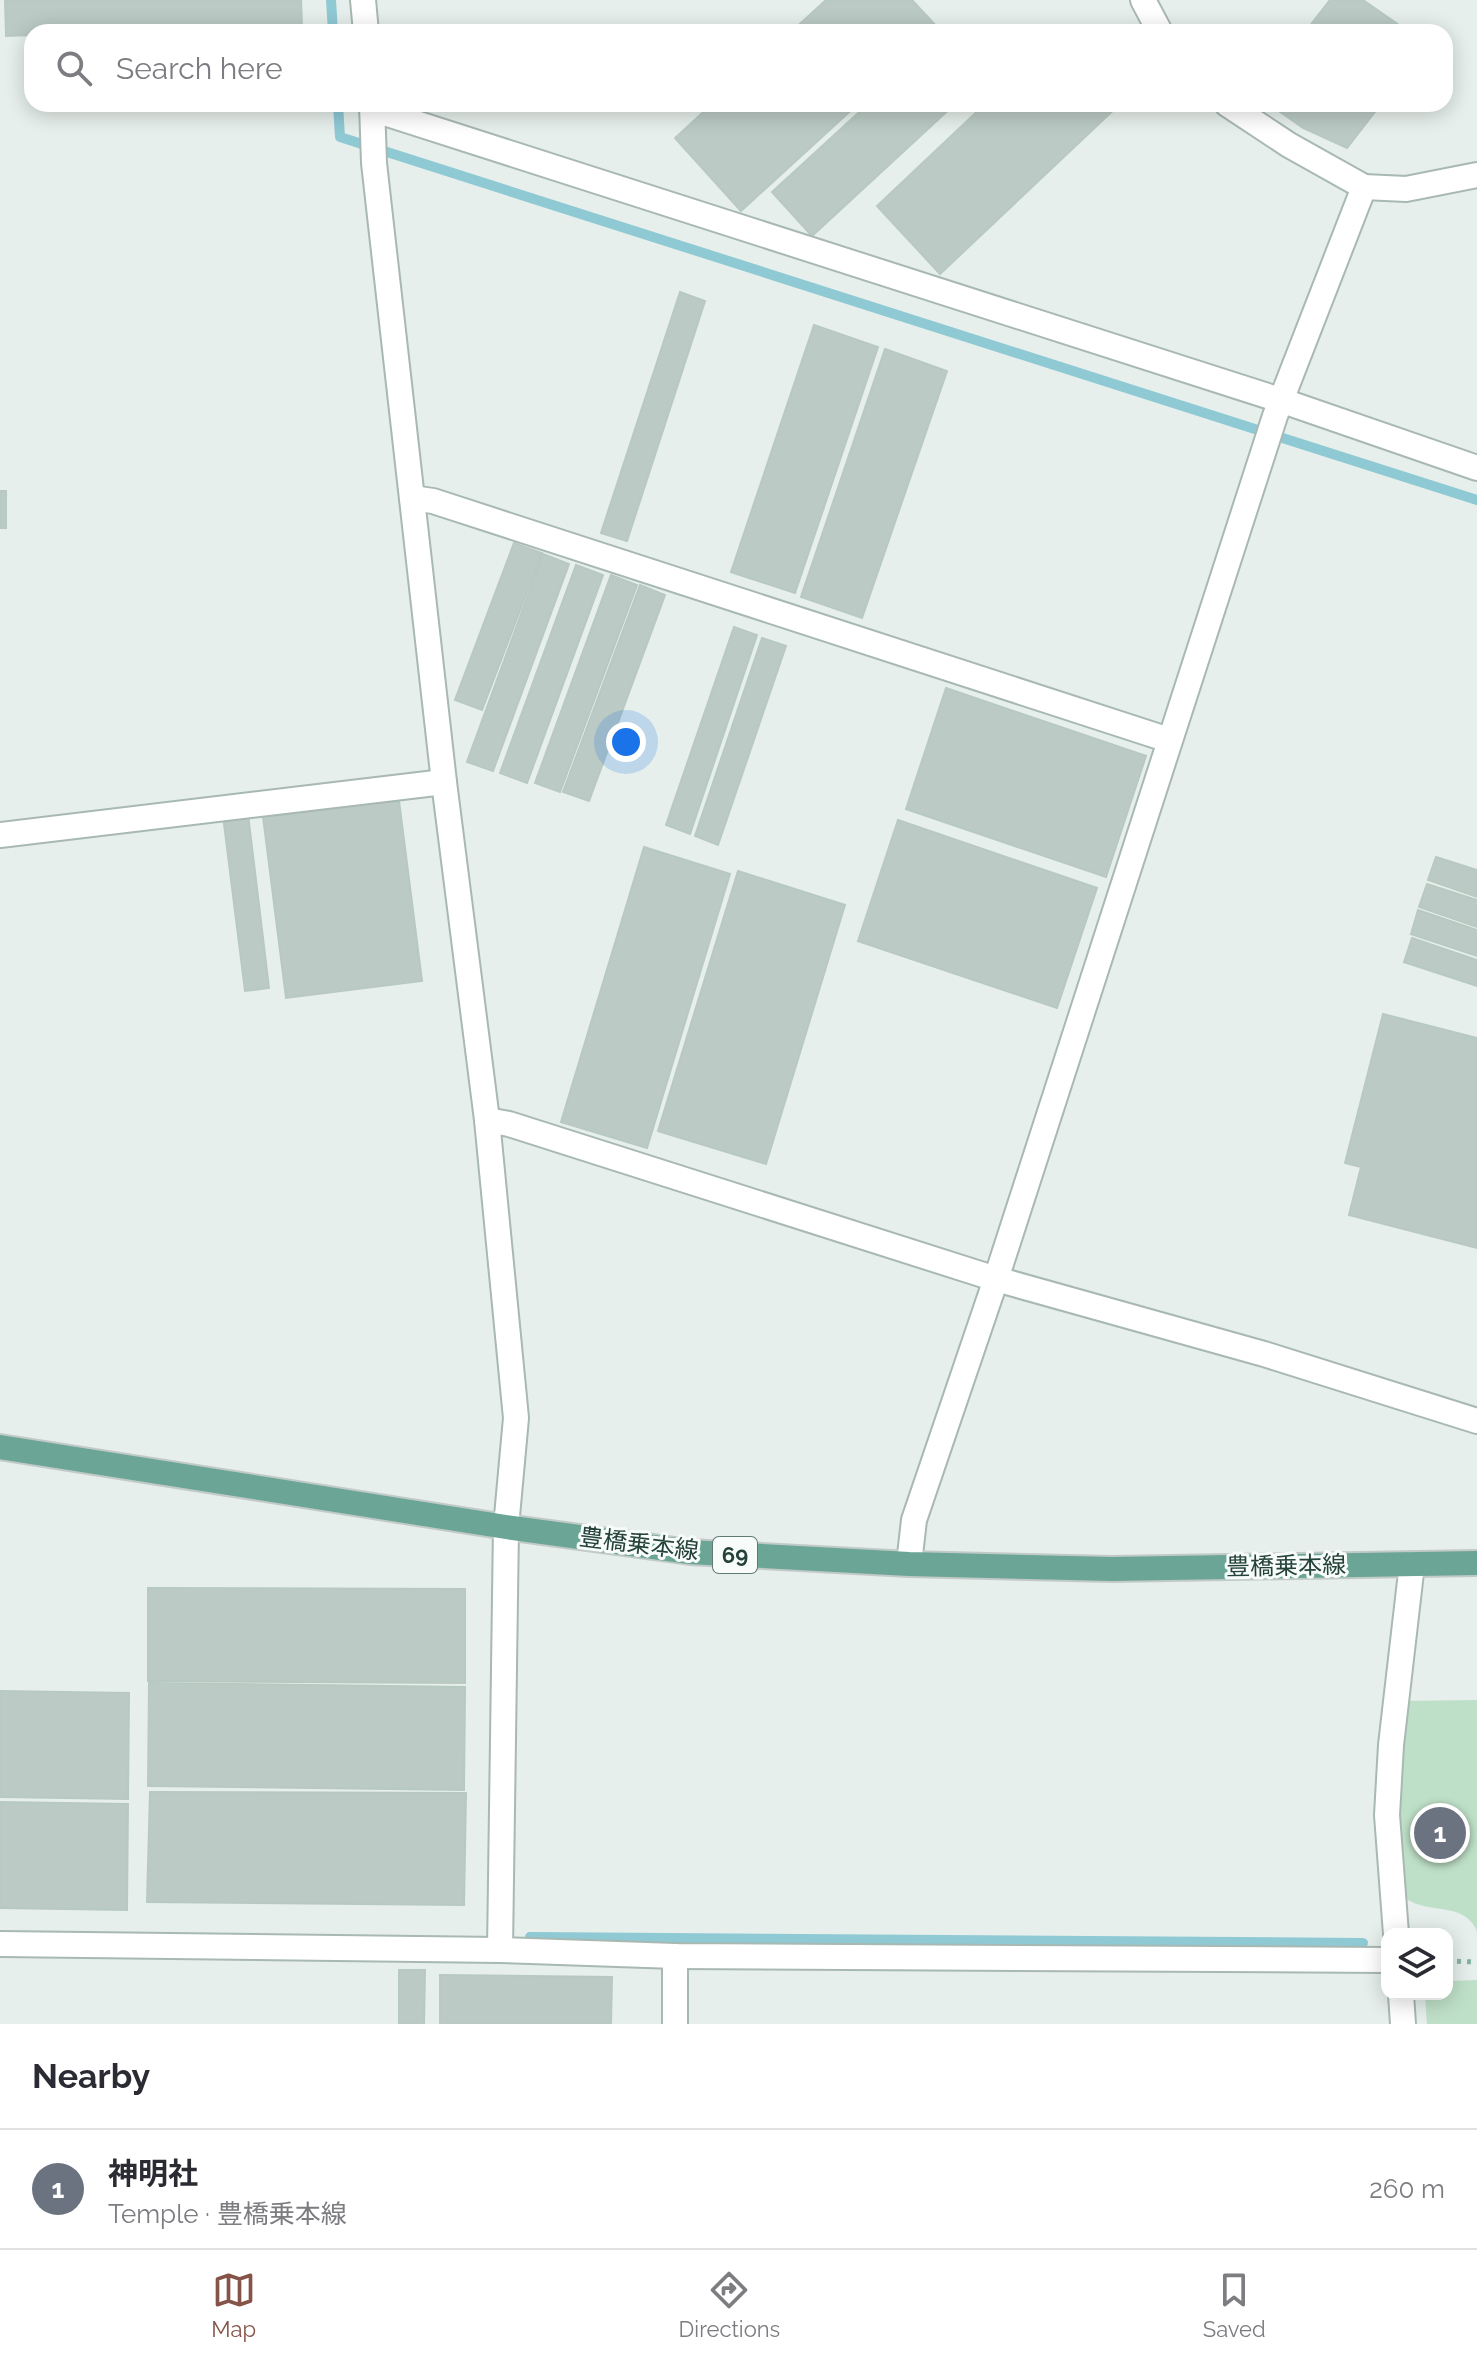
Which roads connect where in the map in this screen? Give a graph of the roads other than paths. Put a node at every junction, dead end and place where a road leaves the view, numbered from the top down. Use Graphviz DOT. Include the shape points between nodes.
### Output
graph roads {
  1 [pos="363,0"];
  2 [pos="1143,0"];
  3 [pos="365,24"];
  4 [pos="1156,24"];
  5 [pos="1239,112"];
  6 [pos="372,113"];
  7 [pos="1477,175"];
  8 [pos="1364,187"];
  9 [pos="1279,408"];
  10 [pos="1477,468"];
  11 [pos="412,498"];
  12 [pos="1169,740"];
  13 [pos="444,782"];
  14 [pos="0,835"];
  15 [pos="487,1120"];
  16 [pos="996,1279"];
  17 [pos="1477,1421"];
  18 [pos="0,1447"];
  19 [pos="506,1527"];
  20 [pos="1477,1563"];
  21 [pos="909,1564"];
  22 [pos="1412,1564"];
  23 [pos="1396,1928"];
  24 [pos="0,1944"];
  25 [pos="500,1950"];
  26 [pos="675,1956"];
  27 [pos="1381,1960"];
  28 [pos="1401,2000"];
  29 [pos="675,2024"];
  30 [pos="1403,2024"];
  1 -- 3 [label="street"];
  2 -- 4 [label="street"];
  5 -- 8 [label="street"];
  6 -- 9 [label="street"];
  6 -- 11 [label="street"];
  7 -- 8 [label="street" via="1406,189"];
  8 -- 9 [label="street"];
  9 -- 10 [label="street"];
  9 -- 12 [label="street"];
  11 -- 12 [label="street"];
  11 -- 13 [label="street"];
  12 -- 16 [label="street"];
  13 -- 14 [label="street"];
  13 -- 15 [label="street"];
  15 -- 16 [label="street"];
  15 -- 19 [label="street" via="516,1418"];
  16 -- 17 [label="street"];
  16 -- 21 [label="street" via="914,1520"];
  18 -- 19 [label="main road, 豊橋乗本線 / 69"];
  19 -- 21 [label="main road, 豊橋乗本線 / 69" via="690,1552"];
  19 -- 25 [label="street"];
  20 -- 22 [label="main road, 豊橋乗本線 / 69"];
  21 -- 22 [label="main road, 豊橋乗本線 / 69" via="1112,1569"];
  22 -- 23 [label="street" via="1387,1815"];
  24 -- 25 [label="street"];
  25 -- 26 [label="street"];
  26 -- 27 [label="street"];
  26 -- 29 [label="street"];
  28 -- 30 [label="street"];
}
